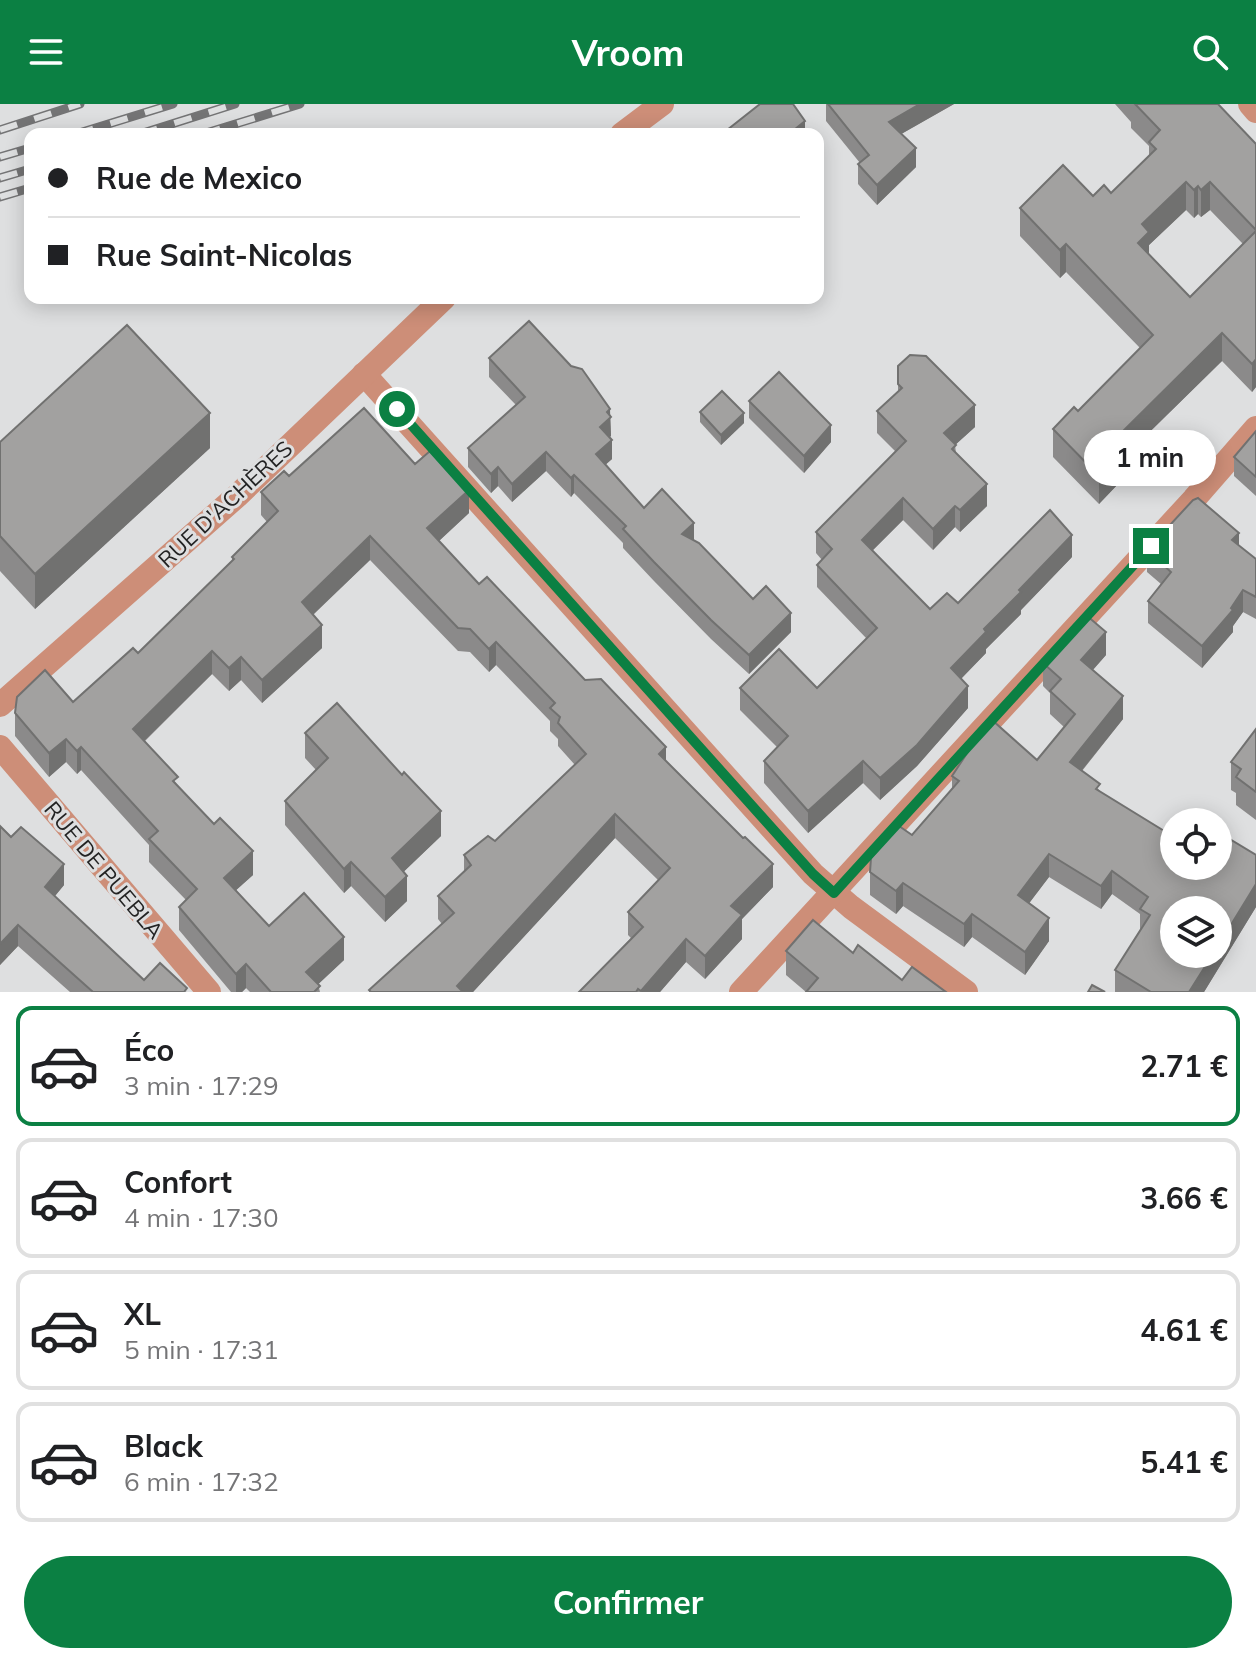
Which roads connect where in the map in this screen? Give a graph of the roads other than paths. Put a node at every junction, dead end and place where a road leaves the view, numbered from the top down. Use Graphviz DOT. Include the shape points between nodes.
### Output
graph roads {
  1 [pos="662,104"];
  2 [pos="1250,104"];
  3 [pos="1256,111"];
  4 [pos="630,128"];
  5 [pos="438,304"];
  6 [pos="364,374"];
  7 [pos="1256,428"];
  8 [pos="0,705"];
  9 [pos="0,747"];
  10 [pos="834,893"];
  11 [pos="209,992"];
  12 [pos="741,992"];
  13 [pos="966,992"];
  1 -- 4 [label="street"];
  2 -- 3 [label="street"];
  5 -- 6 [label="street, RUE D'ACHÈRES"];
  6 -- 8 [label="street, RUE D'ACHÈRES" via="237,496"];
  6 -- 10 [label="street"];
  7 -- 10 [label="street"];
  9 -- 11 [label="street, RUE DE PUEBLA"];
  10 -- 12 [label="street"];
  10 -- 13 [label="street"];
}
